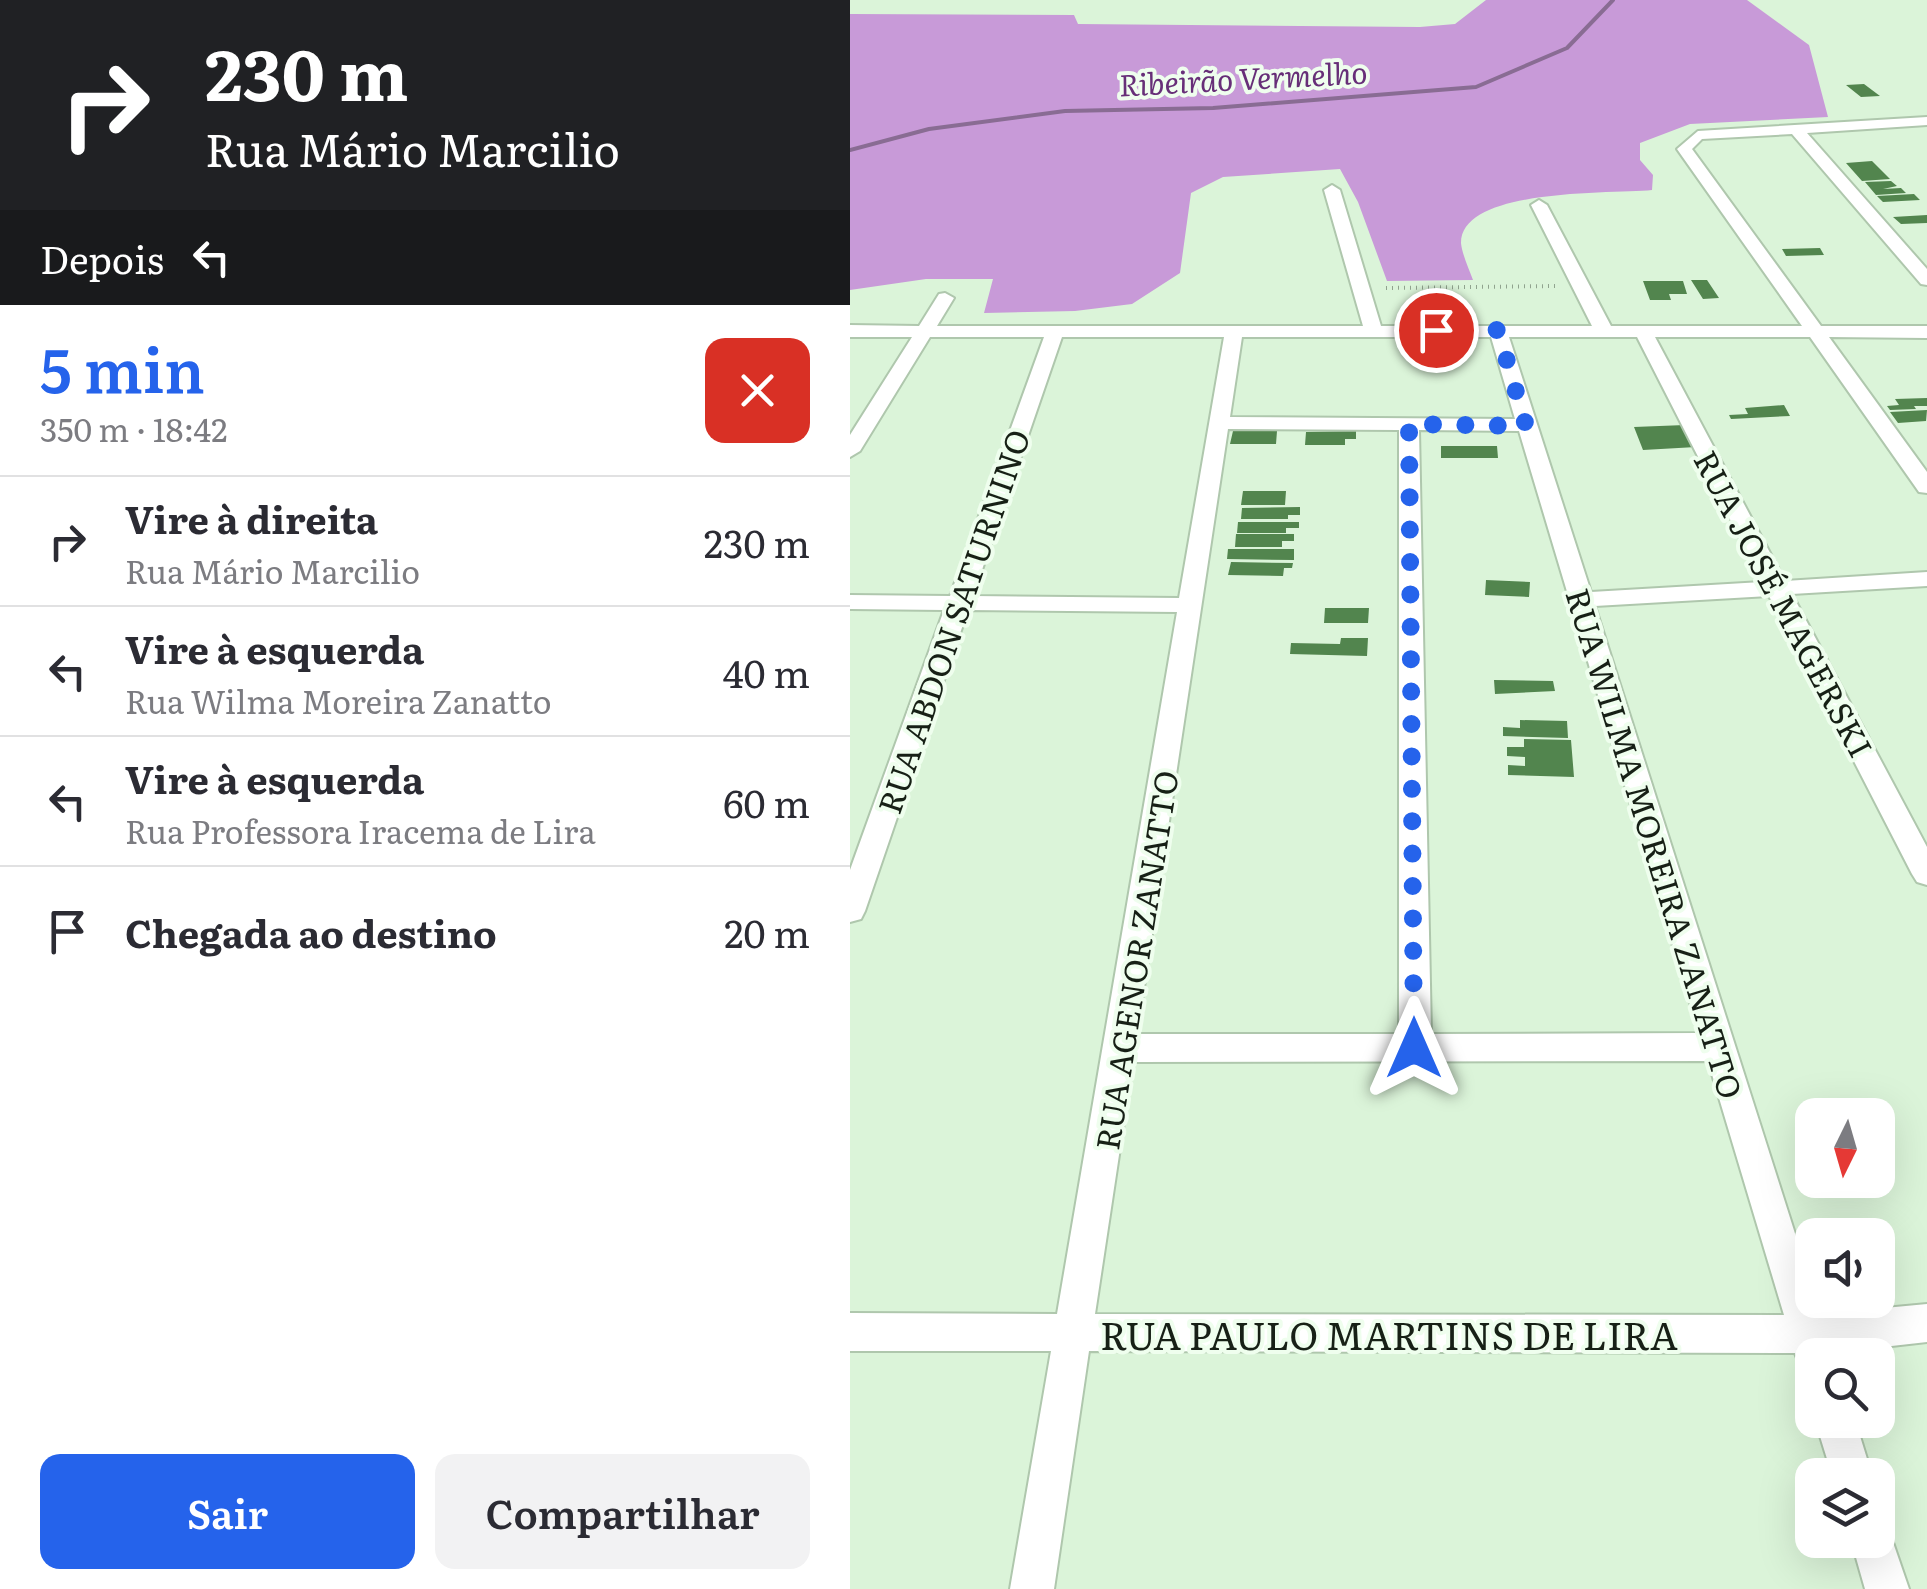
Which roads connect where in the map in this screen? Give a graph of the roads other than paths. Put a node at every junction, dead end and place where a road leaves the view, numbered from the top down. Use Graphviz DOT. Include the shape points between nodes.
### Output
graph roads {
  1 [pos="1895,105"];
  2 [pos="1920,122"];
  3 [pos="1796,128"];
  4 [pos="1927,135"];
  5 [pos="1332,190"];
  6 [pos="1539,205"];
  7 [pos="1927,280"];
  8 [pos="945,298"];
  9 [pos="1234,330"];
  10 [pos="1373,330"];
  11 [pos="1498,330"];
  12 [pos="850,331"];
  13 [pos="924,331"];
  14 [pos="1055,331"];
  15 [pos="1604,331"];
  16 [pos="1643,332"];
  17 [pos="1814,332"];
  18 [pos="1927,332"];
  19 [pos="1222,423"];
  20 [pos="1409,424"];
  21 [pos="1526,426"];
  22 [pos="850,451"];
  23 [pos="1927,487"];
  24 [pos="1927,580"];
  25 [pos="1778,588"];
  26 [pos="1581,600"];
  27 [pos="850,602"];
  28 [pos="956,602"];
  29 [pos="1193,605"];
  30 [pos="1927,874"];
  31 [pos="850,911"];
  32 [pos="1719,1047"];
  33 [pos="1120,1048"];
  34 [pos="1414,1048"];
  35 [pos="1927,1323"];
  36 [pos="850,1332"];
  37 [pos="1074,1332"];
  38 [pos="1810,1338"];
  39 [pos="1845,1338"];
  40 [pos="1795,1344"];
  41 [pos="1878,1558"];
  42 [pos="1032,1589"];
  43 [pos="1887,1589"];
  1 -- 2 [label="street"];
  2 -- 3 [label="street"];
  2 -- 4 [label="street"];
  3 -- 7 [label="street"];
  3 -- 17 [label="street" via="1698,136 1684,149"];
  5 -- 10 [label="street"];
  6 -- 15 [label="street"];
  8 -- 13 [label="street"];
  9 -- 10 [label="street"];
  9 -- 14 [label="street"];
  9 -- 19 [label="street, RUA AGENOR ZANATTO"];
  10 -- 11 [label="street"];
  11 -- 15 [label="street"];
  11 -- 21 [label="street, RUA WILMA MOREIRA ZANATTO"];
  12 -- 13 [label="street"];
  13 -- 14 [label="street"];
  13 -- 22 [label="street"];
  14 -- 28 [label="street, RUA ABDON SATURNINO"];
  15 -- 16 [label="street"];
  16 -- 17 [label="street"];
  16 -- 25 [label="street, RUA JOSÉ MAGERSKI"];
  17 -- 18 [label="street"];
  17 -- 23 [label="street"];
  19 -- 20 [label="street"];
  19 -- 29 [label="street, RUA AGENOR ZANATTO"];
  20 -- 21 [label="street"];
  20 -- 34 [label="street"];
  21 -- 26 [label="street, RUA WILMA MOREIRA ZANATTO"];
  24 -- 25 [label="street"];
  25 -- 26 [label="street"];
  25 -- 30 [label="street, RUA JOSÉ MAGERSKI"];
  26 -- 32 [label="street, RUA WILMA MOREIRA ZANATTO"];
  27 -- 28 [label="street"];
  28 -- 29 [label="street"];
  28 -- 31 [label="street, RUA ABDON SATURNINO"];
  29 -- 33 [label="street, RUA AGENOR ZANATTO"];
  32 -- 34 [label="street"];
  32 -- 38 [label="street, RUA WILMA MOREIRA ZANATTO"];
  33 -- 34 [label="street"];
  33 -- 37 [label="street, RUA AGENOR ZANATTO"];
  35 -- 39 [label="street, RUA PAULO MARTINS DE LIRA"];
  36 -- 37 [label="street, RUA PAULO MARTINS DE LIRA"];
  37 -- 40 [label="street, RUA PAULO MARTINS DE LIRA"];
  37 -- 42 [label="street, RUA AGENOR ZANATTO"];
  41 -- 43 [label="street"];
}
